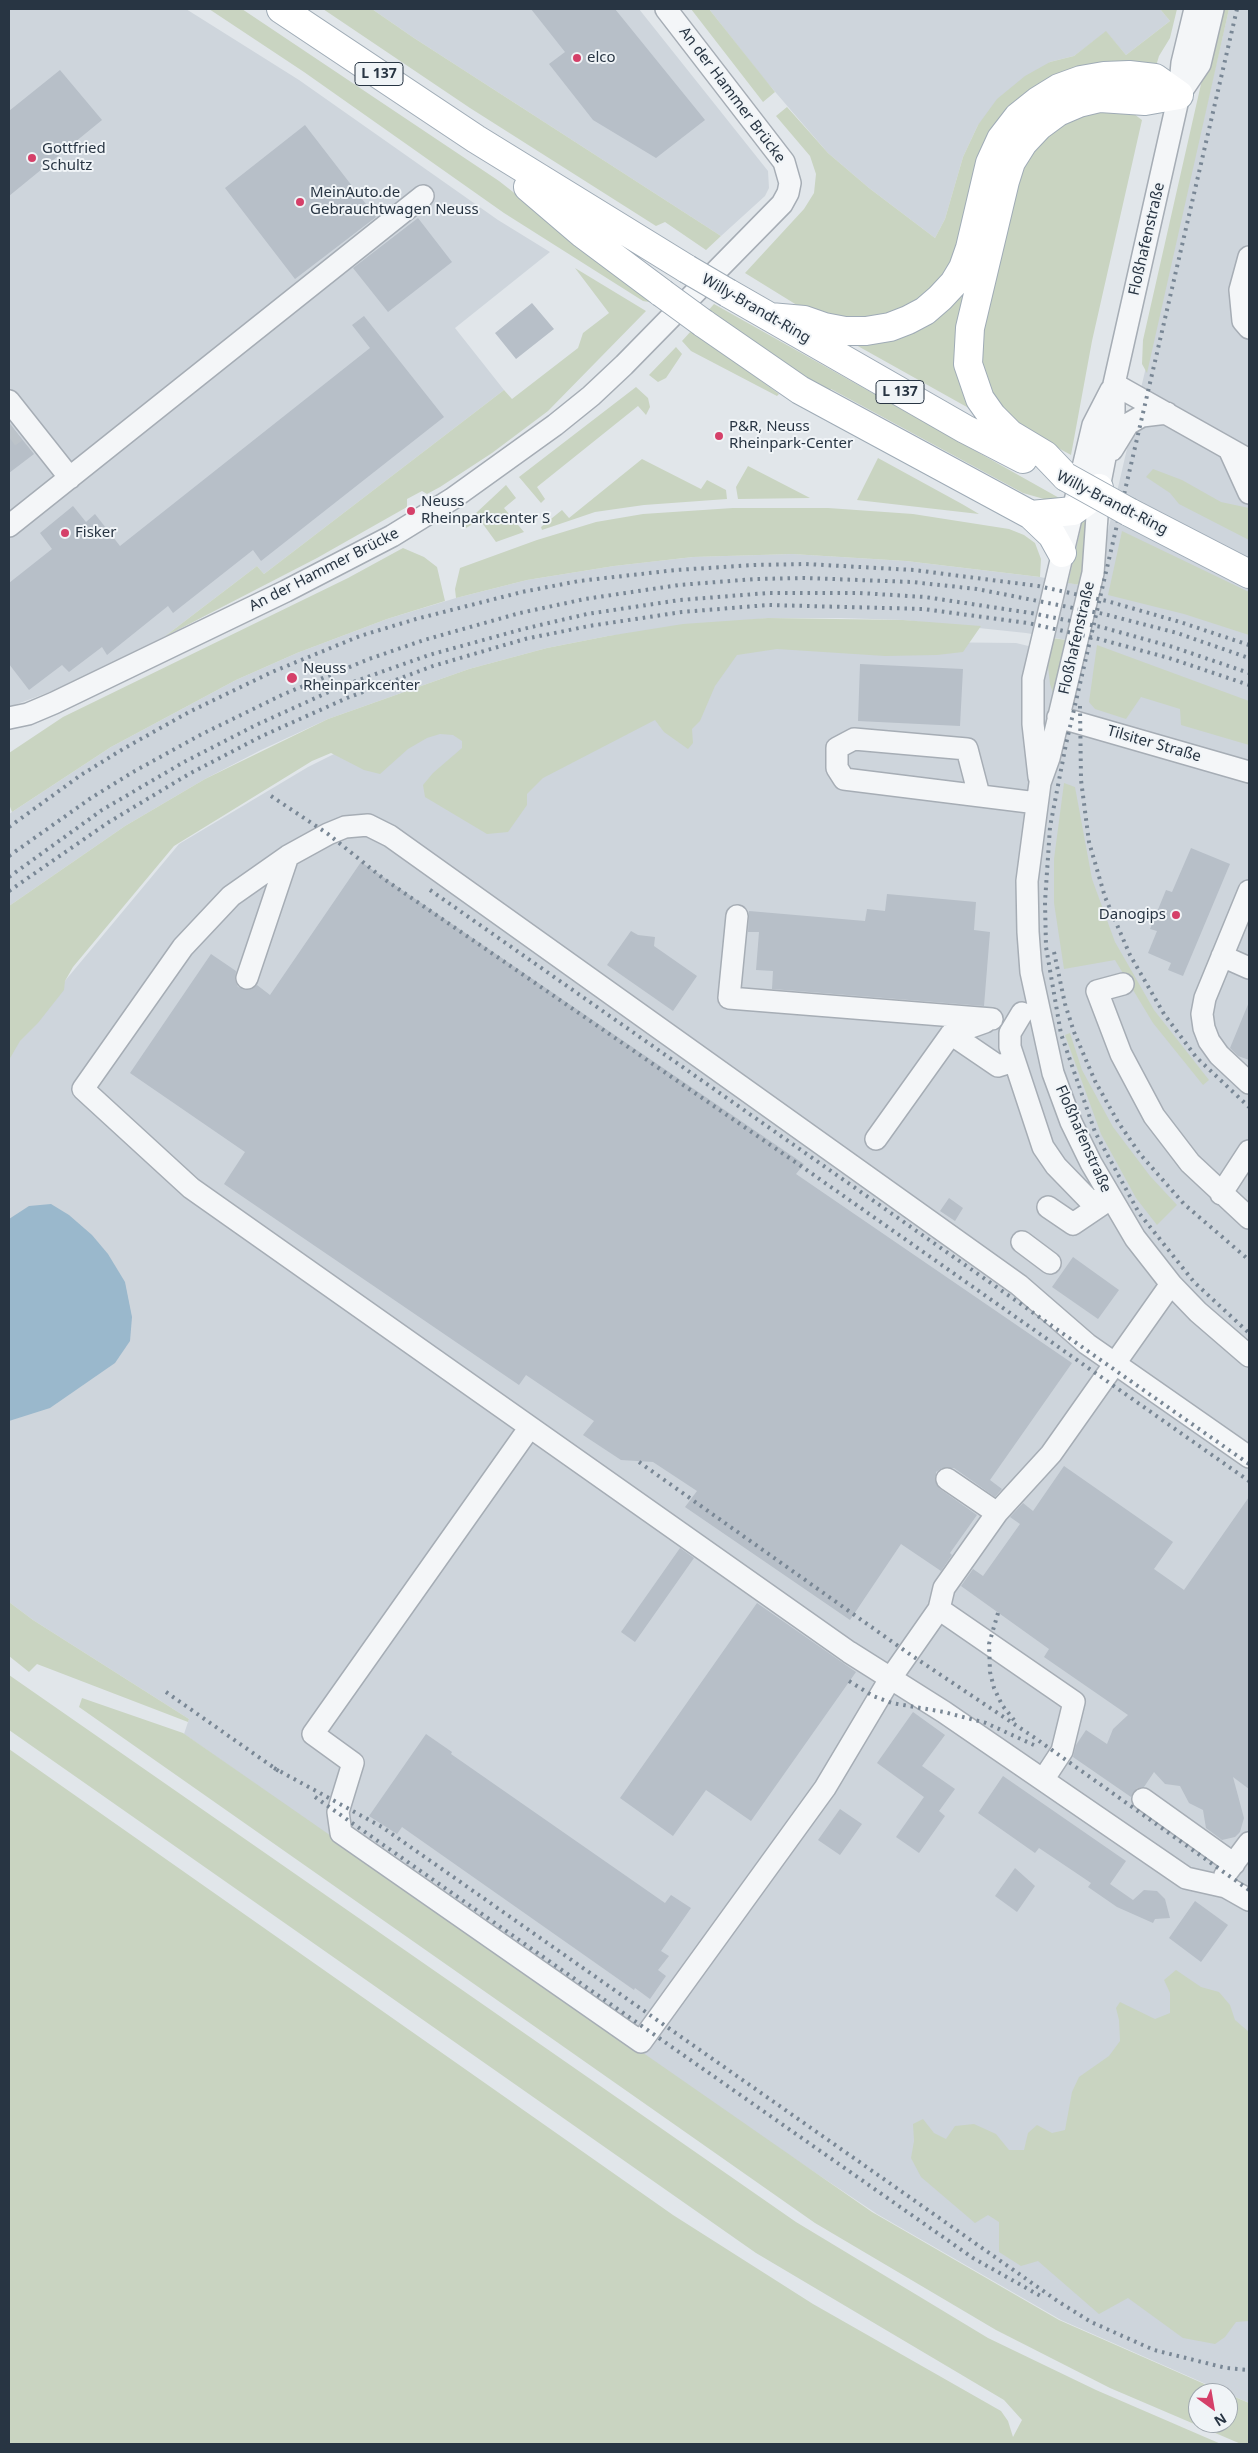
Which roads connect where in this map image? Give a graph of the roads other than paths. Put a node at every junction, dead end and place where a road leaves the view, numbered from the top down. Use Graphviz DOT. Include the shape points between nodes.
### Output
graph roads {
  1 [pos="282,9"];
  2 [pos="666,9"];
  3 [pos="1195,9"];
  4 [pos="1213,9"];
  5 [pos="1179,95"];
  6 [pos="476,139"];
  7 [pos="423,196"];
  8 [pos="1249,256"];
  9 [pos="770,317"];
  10 [pos="1249,328"];
  11 [pos="1114,384"];
  12 [pos="9,401"];
  13 [pos="1166,413"];
  14 [pos="1229,449"];
  15 [pos="1249,460"];
  16 [pos="1066,477"];
  17 [pos="70,478"];
  18 [pos="1102,478"];
  19 [pos="1249,493"];
  20 [pos="1073,511"];
  21 [pos="1030,515"];
  22 [pos="9,526"];
  23 [pos="1062,553"];
  24 [pos="1249,574"];
  25 [pos="1042,639"];
  26 [pos="1058,717"];
  27 [pos="9,718"];
  28 [pos="1249,772"];
  29 [pos="1039,793"];
  30 [pos="979,795"];
  31 [pos="288,856"];
  32 [pos="1249,891"];
  33 [pos="738,916"];
  34 [pos="1222,956"];
  35 [pos="1249,968"];
  36 [pos="247,978"];
  37 [pos="1123,984"];
  38 [pos="1030,1011"];
  39 [pos="992,1019"];
  40 [pos="952,1034"];
  41 [pos="1014,1061"];
  42 [pos="1249,1083"];
  43 [pos="876,1139"];
  44 [pos="1249,1151"];
  45 [pos="1221,1194"];
  46 [pos="1109,1197"];
  47 [pos="1048,1207"];
  48 [pos="1249,1218"];
  49 [pos="1022,1242"];
  50 [pos="1050,1263"];
  51 [pos="1170,1284"];
  52 [pos="1249,1356"];
  53 [pos="1115,1364"];
  54 [pos="530,1427"];
  55 [pos="1249,1457"];
  56 [pos="947,1479"];
  57 [pos="997,1513"];
  58 [pos="939,1609"];
  59 [pos="890,1679"];
  60 [pos="1043,1780"];
  61 [pos="1143,1799"];
  62 [pos="1249,1843"];
  63 [pos="1234,1864"];
  64 [pos="1217,1886"];
  65 [pos="1249,1900"];
  1 -- 6 [label="main road, Willy-Brandt-Ring / L 137"];
  2 -- 27 [label="street, An der Hammer Brücke" via="784,162 790,183 782,204 590,396 452,499 392,536 286,591 54,704"];
  3 -- 5 [label="street, Floßhafenstraße" via="1182,63"];
  4 -- 5 [label="street, Floßhafenstraße" via="1200,64"];
  5 -- 9 [label="main road" via="1155,78 1104,76 1059,88 1031,106 1001,138 990,163 963,268 940,298 908,320 874,330 844,331 804,320"];
  5 -- 11 [label="street, Floßhafenstraße"];
  5 -- 16 [label="main road" via="1145,101 1100,98 1058,112 1023,143 1011,162 1005,182 970,328 968,364 980,400 992,416 1010,434 1045,455"];
  6 -- 9 [label="main road, Willy-Brandt-Ring / L 137, bridge"];
  6 -- 21 [label="main road, bridge" via="583,234 800,390"];
  7 -- 17 [label="street"];
  8 -- 10 [label="street" via="1240,290 1243,321"];
  9 -- 16 [label="main road, Willy-Brandt-Ring / L 137" via="965,429 1031,464"];
  11 -- 13 [label="street"];
  11 -- 18 [label="street, Floßhafenstraße" via="1114,412"];
  11 -- 20 [label="street, Floßhafenstraße" via="1092,425"];
  12 -- 17 [label="street" via="21,428"];
  13 -- 14 [label="street"];
  13 -- 18 [label="street, Floßhafenstraße" via="1142,416 1128,424 1116,440"];
  14 -- 15 [label="street"];
  14 -- 19 [label="street"];
  16 -- 24 [label="main road, Willy-Brandt-Ring / L 137, bridge"];
  17 -- 22 [label="street"];
  18 -- 20 [label="main road" via="1087,501"];
  18 -- 26 [label="street, Floßhafenstraße" via="1092,573"];
  20 -- 21 [label="main road"];
  20 -- 23 [label="street, Floßhafenstraße"];
  21 -- 23 [label="main road" via="1052,535"];
  23 -- 25 [label="street, Floßhafenstraße"];
  25 -- 26 [label="street, Floßhafenstraße" via="1042,685 1048,703"];
  25 -- 29 [label="street, Floßhafenstraße" via="1033,679 1032,707"];
  26 -- 28 [label="street, Tilsiter Straße"];
  26 -- 29 [label="street, Floßhafenstraße"];
  29 -- 30 [label="street"];
  29 -- 38 [label="street, Floßhafenstraße" via="1027,881"];
  30 -- 30 [label="street" via="844,779 837,768 837,748 854,739 967,749"];
  31 -- 36 [label="street"];
  31 -- 53 [label="street" via="346,827 368,825 390,836 1019,1285"];
  31 -- 54 [label="street" via="231,896 183,947 83,1089 191,1188"];
  32 -- 34 [label="street"];
  33 -- 39 [label="street" via="729,998"];
  34 -- 35 [label="street"];
  34 -- 42 [label="street" via="1205,998 1204,1028 1220,1055"];
  37 -- 45 [label="street" via="1096,991 1121,1054 1154,1116 1190,1163"];
  38 -- 39 [label="street"];
  38 -- 41 [label="street" via="1010,1033"];
  38 -- 46 [label="street, Floßhafenstraße" via="1071,1122"];
  39 -- 40 [label="street"];
  40 -- 41 [label="street" via="998,1066"];
  40 -- 43 [label="street"];
  41 -- 46 [label="street" via="1043,1147 1056,1166 1090,1201"];
  44 -- 45 [label="street"];
  45 -- 48 [label="street"];
  46 -- 47 [label="street" via="1073,1224"];
  46 -- 51 [label="street, Floßhafenstraße"];
  49 -- 50 [label="street"];
  51 -- 52 [label="street, Floßhafenstraße"];
  51 -- 53 [label="street"];
  53 -- 55 [label="street"];
  53 -- 57 [label="street" via="1051,1454"];
  54 -- 59 [label="street"];
  54 -- 59 [label="street" via="313,1734 353,1763 338,1812 341,1833 641,2042 825,1788"];
  56 -- 57 [label="street"];
  57 -- 58 [label="street" via="944,1588"];
  58 -- 59 [label="street"];
  58 -- 60 [label="street" via="1074,1702 1062,1751"];
  59 -- 60 [label="street"];
  60 -- 64 [label="street" via="1186,1878"];
  61 -- 63 [label="street"];
  62 -- 63 [label="street"];
  63 -- 64 [label="street"];
  64 -- 65 [label="street" via="1226,1887"];
}
